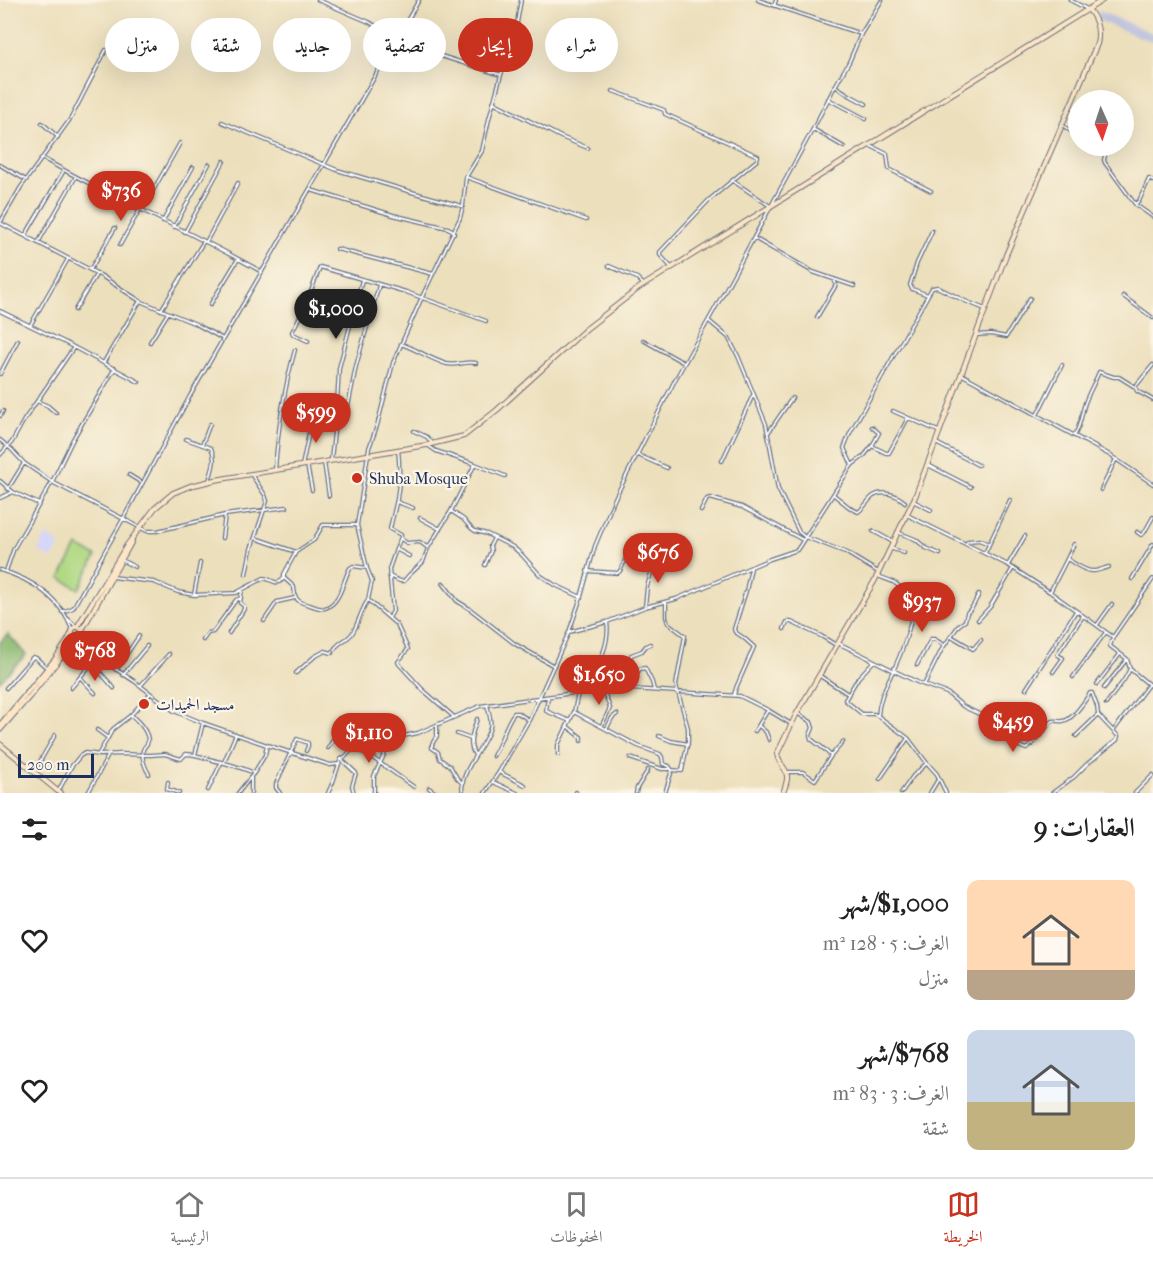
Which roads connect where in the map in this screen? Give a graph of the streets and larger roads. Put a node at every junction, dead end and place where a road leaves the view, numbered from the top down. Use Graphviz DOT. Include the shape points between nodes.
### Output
graph roads {
  1 [pos="318,0"];
  2 [pos="419,0"];
  3 [pos="520,0"];
  4 [pos="758,0"];
  5 [pos="776,0"];
  6 [pos="882,0"];
  7 [pos="1070,0"];
  8 [pos="1103,0"];
  9 [pos="774,6"];
  10 [pos="1089,10"];
  11 [pos="409,18"];
  12 [pos="363,19"];
  13 [pos="861,34"];
  14 [pos="105,52"];
  15 [pos="446,58"];
  16 [pos="377,72"];
  17 [pos="501,75"];
  18 [pos="835,86"];
  19 [pos="613,91"];
  20 [pos="828,99"];
  21 [pos="494,102"];
  22 [pos="866,104"];
  23 [pos="866,119"];
  24 [pos="222,122"];
  25 [pos="42,123"];
  26 [pos="1062,125"];
  27 [pos="813,129"];
  28 [pos="1068,129"];
  29 [pos="58,137"];
  30 [pos="180,143"];
  31 [pos="869,145"];
  32 [pos="844,147"];
  33 [pos="588,148"];
  34 [pos="1105,156"];
  35 [pos="42,158"];
  36 [pos="224,160"];
  37 [pos="209,164"];
  38 [pos="0,165"];
  39 [pos="324,165"];
  40 [pos="193,167"];
  41 [pos="64,171"];
  42 [pos="75,177"];
  43 [pos="466,177"];
  44 [pos="26,180"];
  45 [pos="733,181"];
  46 [pos="1153,181"];
  47 [pos="238,183"];
  48 [pos="310,190"];
  49 [pos="931,191"];
  50 [pos="1135,204"];
  51 [pos="771,205"];
  52 [pos="463,206"];
  53 [pos="141,210"];
  54 [pos="0,211"];
  55 [pos="6,214"];
  56 [pos="1153,217"];
  57 [pos="586,220"];
  58 [pos="163,221"];
  59 [pos="0,223"];
  60 [pos="174,227"];
  61 [pos="115,228"];
  62 [pos="932,231"];
  63 [pos="185,232"];
  64 [pos="454,232"];
  65 [pos="25,236"];
  66 [pos="754,238"];
  67 [pos="205,242"];
  68 [pos="38,243"];
  69 [pos="120,244"];
  70 [pos="337,249"];
  71 [pos="68,259"];
  72 [pos="238,259"];
  73 [pos="609,266"];
  74 [pos="671,267"];
  75 [pos="90,270"];
  76 [pos="262,272"];
  77 [pos="97,273"];
  78 [pos="433,274"];
  79 [pos="834,279"];
  80 [pos="362,280"];
  81 [pos="379,285"];
  82 [pos="644,285"];
  83 [pos="854,286"];
  84 [pos="928,295"];
  85 [pos="1123,296"];
  86 [pos="422,297"];
  87 [pos="1030,298"];
  88 [pos="140,301"];
  89 [pos="210,305"];
  90 [pos="985,309"];
  91 [pos="75,310"];
  92 [pos="161,310"];
  93 [pos="0,311"];
  94 [pos="168,313"];
  95 [pos="817,317"];
  96 [pos="1153,318"];
  97 [pos="486,321"];
  98 [pos="709,321"];
  99 [pos="30,325"];
  100 [pos="976,335"];
  101 [pos="223,339"];
  102 [pos="18,340"];
  103 [pos="643,340"];
  104 [pos="308,341"];
  105 [pos="150,342"];
  106 [pos="401,344"];
  107 [pos="74,347"];
  108 [pos="296,350"];
  109 [pos="104,362"];
  110 [pos="476,363"];
  111 [pos="684,363"];
  112 [pos="1153,364"];
  113 [pos="1062,365"];
  114 [pos="115,368"];
  115 [pos="0,374"];
  116 [pos="962,374"];
  117 [pos="139,382"];
  118 [pos="1136,387"];
  119 [pos="753,395"];
  120 [pos="792,398"];
  121 [pos="1153,400"];
  122 [pos="37,401"];
  123 [pos="337,405"];
  124 [pos="3,411"];
  125 [pos="893,411"];
  126 [pos="56,413"];
  127 [pos="0,416"];
  128 [pos="1037,416"];
  129 [pos="312,418"];
  130 [pos="908,418"];
  131 [pos="210,424"];
  132 [pos="872,427"];
  133 [pos="414,431"];
  134 [pos="940,432"];
  135 [pos="768,433"];
  136 [pos="1074,436"];
  137 [pos="0,440"];
  138 [pos="186,440"];
  139 [pos="936,442"];
  140 [pos="433,444"];
  141 [pos="202,445"];
  142 [pos="427,445"];
  143 [pos="8,446"];
  144 [pos="872,446"];
  145 [pos="398,449"];
  146 [pos="0,454"];
  147 [pos="367,454"];
  148 [pos="638,455"];
  149 [pos="1116,459"];
  150 [pos="331,460"];
  151 [pos="722,461"];
  152 [pos="324,462"];
  153 [pos="24,463"];
  154 [pos="475,464"];
  155 [pos="307,465"];
  156 [pos="852,465"];
  157 [pos="928,465"];
  158 [pos="978,465"];
  159 [pos="302,466"];
  160 [pos="668,468"];
  161 [pos="275,470"];
  162 [pos="251,474"];
  163 [pos="129,475"];
  164 [pos="505,476"];
  165 [pos="0,481"];
  166 [pos="209,481"];
  167 [pos="52,482"];
  168 [pos="142,483"];
  169 [pos="1153,484"];
  170 [pos="971,487"];
  171 [pos="8,489"];
  172 [pos="312,490"];
  173 [pos="1101,490"];
  174 [pos="13,492"];
  175 [pos="833,494"];
  176 [pos="329,496"];
  177 [pos="0,498"];
  178 [pos="1010,500"];
  179 [pos="913,501"];
  180 [pos="397,502"];
  181 [pos="905,502"];
  182 [pos="39,504"];
  183 [pos="287,507"];
  184 [pos="413,508"];
  185 [pos="265,509"];
  186 [pos="931,510"];
  187 [pos="451,511"];
  188 [pos="701,511"];
  189 [pos="906,514"];
  190 [pos="225,515"];
  191 [pos="1153,517"];
  192 [pos="420,518"];
  193 [pos="123,519"];
  194 [pos="357,525"];
  195 [pos="140,528"];
  196 [pos="440,529"];
  197 [pos="873,531"];
  198 [pos="897,532"];
  199 [pos="1137,532"];
  200 [pos="1025,536"];
  201 [pos="134,537"];
  202 [pos="222,538"];
  203 [pos="255,538"];
  204 [pos="494,538"];
  205 [pos="401,539"];
  206 [pos="804,539"];
  207 [pos="893,542"];
  208 [pos="966,544"];
  209 [pos="989,544"];
  210 [pos="1074,544"];
  211 [pos="1153,544"];
  212 [pos="428,548"];
  213 [pos="890,548"];
  214 [pos="396,549"];
  215 [pos="630,550"];
  216 [pos="296,552"];
  217 [pos="904,553"];
  218 [pos="985,553"];
  219 [pos="940,554"];
  220 [pos="409,556"];
  221 [pos="655,559"];
  222 [pos="1067,559"];
  223 [pos="121,560"];
  224 [pos="200,563"];
  225 [pos="485,565"];
  226 [pos="1008,565"];
  227 [pos="135,567"];
  228 [pos="751,567"];
  229 [pos="1108,567"];
  230 [pos="367,568"];
  231 [pos="1013,568"];
  232 [pos="0,570"];
  233 [pos="587,571"];
  234 [pos="6,572"];
  235 [pos="246,574"];
  236 [pos="878,574"];
  237 [pos="389,576"];
  238 [pos="111,577"];
  239 [pos="284,578"];
  240 [pos="1132,579"];
  241 [pos="1153,579"];
  242 [pos="443,583"];
  243 [pos="242,591"];
  244 [pos="1050,592"];
  245 [pos="978,594"];
  246 [pos="194,595"];
  247 [pos="581,597"];
  248 [pos="241,598"];
  249 [pos="295,598"];
  250 [pos="368,600"];
  251 [pos="666,602"];
  252 [pos="1112,604"];
  253 [pos="645,608"];
  254 [pos="1076,611"];
  255 [pos="63,613"];
  256 [pos="1083,616"];
  257 [pos="389,618"];
  258 [pos="978,620"];
  259 [pos="80,621"];
  260 [pos="264,621"];
  261 [pos="607,622"];
  262 [pos="71,623"];
  263 [pos="1097,625"];
  264 [pos="784,629"];
  265 [pos="72,631"];
  266 [pos="79,632"];
  267 [pos="569,632"];
  268 [pos="1106,632"];
  269 [pos="230,633"];
  270 [pos="139,636"];
  271 [pos="951,636"];
  272 [pos="1113,638"];
  273 [pos="72,639"];
  274 [pos="203,640"];
  275 [pos="981,640"];
  276 [pos="650,644"];
  277 [pos="837,644"];
  278 [pos="944,645"];
  279 [pos="147,646"];
  280 [pos="169,654"];
  281 [pos="1120,654"];
  282 [pos="98,657"];
  283 [pos="1127,659"];
  284 [pos="874,660"];
  285 [pos="92,663"];
  286 [pos="917,665"];
  287 [pos="554,666"];
  288 [pos="47,668"];
  289 [pos="1130,669"];
  290 [pos="116,670"];
  291 [pos="894,670"];
  292 [pos="1053,672"];
  293 [pos="296,673"];
  294 [pos="631,674"];
  295 [pos="123,675"];
  296 [pos="819,676"];
  297 [pos="80,677"];
  298 [pos="1073,677"];
  299 [pos="1097,684"];
  300 [pos="1149,684"];
  301 [pos="924,685"];
  302 [pos="140,686"];
  303 [pos="6,688"];
  304 [pos="71,688"];
  305 [pos="114,688"];
  306 [pos="1104,688"];
  307 [pos="1153,688"];
  308 [pos="631,689"];
  309 [pos="1026,689"];
  310 [pos="603,690"];
  311 [pos="654,690"];
  312 [pos="585,691"];
  313 [pos="579,692"];
  314 [pos="678,692"];
  315 [pos="95,693"];
  316 [pos="150,694"];
  317 [pos="848,694"];
  318 [pos="734,696"];
  319 [pos="548,697"];
  320 [pos="539,698"];
  321 [pos="487,704"];
  322 [pos="1106,704"];
  323 [pos="768,710"];
  324 [pos="574,712"];
  325 [pos="797,713"];
  326 [pos="617,714"];
  327 [pos="131,715"];
  328 [pos="1098,715"];
  329 [pos="878,716"];
  330 [pos="454,717"];
  331 [pos="477,719"];
  332 [pos="529,720"];
  333 [pos="570,721"];
  334 [pos="203,723"];
  335 [pos="437,724"];
  336 [pos="791,724"];
  337 [pos="0,725"];
  338 [pos="567,726"];
  339 [pos="602,726"];
  340 [pos="759,726"];
  341 [pos="607,728"];
  342 [pos="0,730"];
  343 [pos="97,730"];
  344 [pos="1114,730"];
  345 [pos="755,731"];
  346 [pos="236,734"];
  347 [pos="457,734"];
  348 [pos="55,735"];
  349 [pos="659,736"];
  350 [pos="1076,736"];
  351 [pos="108,738"];
  352 [pos="908,738"];
  353 [pos="389,739"];
  354 [pos="471,739"];
  355 [pos="769,740"];
  356 [pos="581,741"];
  357 [pos="843,742"];
  358 [pos="0,744"];
  359 [pos="688,744"];
  360 [pos="267,745"];
  361 [pos="328,747"];
  362 [pos="353,749"];
  363 [pos="306,751"];
  364 [pos="290,753"];
  365 [pos="109,754"];
  366 [pos="195,754"];
  367 [pos="558,754"];
  368 [pos="98,755"];
  369 [pos="143,755"];
  370 [pos="475,755"];
  371 [pos="493,756"];
  372 [pos="831,756"];
  373 [pos="630,758"];
  374 [pos="341,759"];
  375 [pos="223,763"];
  376 [pos="381,763"];
  377 [pos="927,763"];
  378 [pos="339,764"];
  379 [pos="648,770"];
  380 [pos="672,770"];
  381 [pos="34,772"];
  382 [pos="499,772"];
  383 [pos="787,772"];
  384 [pos="254,773"];
  385 [pos="149,774"];
  386 [pos="1153,775"];
  387 [pos="251,777"];
  388 [pos="939,778"];
  389 [pos="880,779"];
  390 [pos="168,782"];
  391 [pos="493,782"];
  392 [pos="463,783"];
  393 [pos="525,785"];
  394 [pos="414,787"];
  395 [pos="429,788"];
  396 [pos="208,790"];
  397 [pos="59,793"];
  398 [pos="88,793"];
  399 [pos="179,793"];
  400 [pos="238,793"];
  401 [pos="251,793"];
  402 [pos="280,793"];
  403 [pos="328,793"];
  404 [pos="354,793"];
  405 [pos="374,793"];
  406 [pos="436,793"];
  407 [pos="463,793"];
  408 [pos="485,793"];
  409 [pos="517,793"];
  410 [pos="636,793"];
  411 [pos="666,793"];
  412 [pos="783,793"];
  413 [pos="901,793"];
  414 [pos="930,793"];
  415 [pos="946,793"];
  416 [pos="1052,793"];
  417 [pos="1135,793"];
  1 -- 12 [label="street"];
  2 -- 11 [label="street"];
  3 -- 17 [label="street" via="515,34"];
  4 -- 9 [label="street"];
  5 -- 9 [label="street"];
  6 -- 13 [label="street"];
  7 -- 10 [label="street"];
  8 -- 10 [label="street"];
  9 -- 13 [label="street"];
  10 -- 26 [label="street" via="1096,21 1098,39"];
  10 -- 31 [label="street"];
  13 -- 18 [label="street"];
  14 -- 29 [label="street"];
  15 -- 17 [label="street"];
  16 -- 39 [label="street"];
  17 -- 21 [label="street"];
  18 -- 20 [label="street"];
  18 -- 22 [label="street"];
  19 -- 45 [label="street" via="664,110 665,114 757,156"];
  20 -- 23 [label="street"];
  20 -- 27 [label="street"];
  21 -- 33 [label="street"];
  21 -- 43 [label="street" via="481,154"];
  24 -- 39 [label="street"];
  25 -- 29 [label="street"];
  26 -- 28 [label="street"];
  26 -- 90 [label="street"];
  27 -- 32 [label="street"];
  27 -- 51 [label="street"];
  29 -- 35 [label="street"];
  30 -- 53 [label="street"];
  31 -- 49 [label="street" via="887,154 889,169"];
  31 -- 51 [label="street"];
  34 -- 50 [label="street" via="1107,167"];
  35 -- 41 [label="street"];
  35 -- 44 [label="street"];
  36 -- 63 [label="street"];
  37 -- 60 [label="street"];
  38 -- 44 [label="street"];
  39 -- 48 [label="street"];
  39 -- 52 [label="street"];
  40 -- 58 [label="street"];
  41 -- 42 [label="street"];
  41 -- 65 [label="street"];
  42 -- 53 [label="street"];
  42 -- 68 [label="street"];
  43 -- 52 [label="street"];
  43 -- 57 [label="street"];
  44 -- 55 [label="street"];
  45 -- 51 [label="street"];
  45 -- 74 [label="street" via="709,200 660,252"];
  46 -- 50 [label="street" via="1149,179"];
  47 -- 67 [label="street"];
  48 -- 64 [label="street"];
  48 -- 76 [label="street"];
  50 -- 56 [label="street"];
  51 -- 66 [label="street"];
  51 -- 74 [label="street"];
  52 -- 64 [label="street"];
  53 -- 58 [label="street"];
  53 -- 69 [label="street"];
  54 -- 55 [label="street"];
  55 -- 59 [label="street"];
  58 -- 60 [label="street"];
  59 -- 65 [label="street"];
  60 -- 63 [label="street"];
  61 -- 75 [label="street"];
  62 -- 84 [label="street" via="910,285 912,290"];
  63 -- 67 [label="street"];
  64 -- 78 [label="street"];
  65 -- 68 [label="street"];
  66 -- 79 [label="street" via="813,272"];
  66 -- 98 [label="street"];
  67 -- 72 [label="street"];
  67 -- 92 [label="street"];
  68 -- 71 [label="street"];
  70 -- 78 [label="street"];
  71 -- 75 [label="street"];
  71 -- 99 [label="street"];
  72 -- 76 [label="street"];
  72 -- 89 [label="street"];
  73 -- 82 [label="street"];
  74 -- 82 [label="street"];
  75 -- 77 [label="street"];
  76 -- 101 [label="street"];
  77 -- 88 [label="street"];
  77 -- 91 [label="street"];
  78 -- 86 [label="street"];
  79 -- 83 [label="street"];
  79 -- 95 [label="street" via="836,285"];
  80 -- 81 [label="street"];
  80 -- 104 [label="street" via="318,268 292,332"];
  80 -- 123 [label="street" via="339,368"];
  81 -- 86 [label="street"];
  81 -- 123 [label="street" via="348,407"];
  82 -- 140 [label="street" via="591,325 474,429"];
  84 -- 90 [label="street" via="937,287"];
  84 -- 156 [label="street" via="849,433 844,448"];
  85 -- 96 [label="street"];
  86 -- 97 [label="street"];
  86 -- 106 [label="street"];
  87 -- 100 [label="street" via="1006,337"];
  88 -- 92 [label="street"];
  88 -- 109 [label="street"];
  90 -- 100 [label="street"];
  92 -- 94 [label="street"];
  93 -- 99 [label="street"];
  94 -- 101 [label="street"];
  94 -- 105 [label="street"];
  98 -- 111 [label="street"];
  98 -- 119 [label="street" via="732,343"];
  99 -- 107 [label="street"];
  100 -- 116 [label="street"];
  101 -- 168 [label="street"];
  102 -- 115 [label="street"];
  103 -- 111 [label="street"];
  106 -- 110 [label="street" via="448,364"];
  106 -- 147 [label="street"];
  107 -- 109 [label="street"];
  107 -- 122 [label="street"];
  108 -- 161 [label="street" via="286,381"];
  109 -- 114 [label="street"];
  111 -- 148 [label="street"];
  112 -- 118 [label="street"];
  113 -- 128 [label="street"];
  114 -- 117 [label="street"];
  114 -- 167 [label="street"];
  116 -- 128 [label="street"];
  116 -- 134 [label="street"];
  118 -- 121 [label="street"];
  118 -- 136 [label="street" via="1099,372"];
  119 -- 135 [label="street"];
  119 -- 151 [label="street"];
  120 -- 135 [label="street"];
  122 -- 126 [label="street"];
  122 -- 143 [label="street"];
  123 -- 150 [label="street"];
  124 -- 127 [label="street"];
  125 -- 130 [label="street"];
  128 -- 136 [label="street"];
  129 -- 159 [label="street"];
  130 -- 134 [label="street"];
  130 -- 144 [label="street" via="889,453"];
  131 -- 141 [label="street"];
  132 -- 144 [label="street" via="879,433"];
  133 -- 140 [label="street"];
  134 -- 139 [label="street"];
  135 -- 206 [label="street" via="778,489"];
  136 -- 149 [label="street"];
  137 -- 143 [label="street"];
  138 -- 141 [label="street"];
  139 -- 157 [label="street"];
  139 -- 158 [label="street"];
  140 -- 142 [label="street"];
  141 -- 166 [label="street" via="211,448 215,458"];
  142 -- 145 [label="street"];
  142 -- 154 [label="street"];
  143 -- 146 [label="street"];
  143 -- 153 [label="street"];
  144 -- 156 [label="street"];
  145 -- 147 [label="street"];
  145 -- 180 [label="street"];
  147 -- 150 [label="street"];
  147 -- 194 [label="street"];
  148 -- 160 [label="street"];
  148 -- 233 [label="street" via="609,510"];
  149 -- 169 [label="street"];
  149 -- 173 [label="street"];
  150 -- 152 [label="street"];
  152 -- 155 [label="street"];
  152 -- 176 [label="street"];
  153 -- 167 [label="street"];
  153 -- 171 [label="street"];
  154 -- 164 [label="street"];
  154 -- 187 [label="street"];
  155 -- 159 [label="street"];
  155 -- 172 [label="street"];
  156 -- 175 [label="street"];
  157 -- 170 [label="street"];
  157 -- 179 [label="street"];
  159 -- 161 [label="street"];
  161 -- 162 [label="street"];
  162 -- 166 [label="street"];
  162 -- 185 [label="street" via="266,497"];
  163 -- 168 [label="street"];
  165 -- 171 [label="street"];
  166 -- 195 [label="street" via="173,492"];
  167 -- 182 [label="street"];
  167 -- 193 [label="street"];
  168 -- 193 [label="street"];
  171 -- 174 [label="street"];
  174 -- 177 [label="street"];
  174 -- 182 [label="street"];
  175 -- 181 [label="street" via="858,512 877,494 892,494"];
  175 -- 206 [label="street"];
  178 -- 209 [label="street"];
  179 -- 186 [label="street"];
  179 -- 189 [label="street"];
  180 -- 184 [label="street"];
  180 -- 205 [label="street" via="390,529"];
  182 -- 234 [label="street" via="12,552"];
  183 -- 185 [label="street"];
  185 -- 190 [label="street"];
  185 -- 203 [label="street"];
  187 -- 196 [label="street"];
  187 -- 204 [label="street" via="475,531"];
  188 -- 206 [label="street" via="710,498 738,506"];
  189 -- 198 [label="street"];
  189 -- 208 [label="street"];
  190 -- 195 [label="street" via="153,531"];
  190 -- 202 [label="street"];
  191 -- 199 [label="street" via="1144,533"];
  192 -- 196 [label="street"];
  193 -- 195 [label="street"];
  193 -- 255 [label="street" via="73,608"];
  194 -- 216 [label="street" via="323,525 314,540"];
  194 -- 230 [label="street"];
  195 -- 201 [label="street"];
  196 -- 212 [label="street"];
  197 -- 207 [label="street"];
  198 -- 207 [label="street"];
  198 -- 219 [label="street"];
  200 -- 226 [label="street"];
  201 -- 223 [label="street"];
  201 -- 259 [label="street"];
  203 -- 216 [label="street"];
  203 -- 235 [label="street"];
  204 -- 225 [label="street"];
  204 -- 247 [label="street" via="513,547 547,580"];
  205 -- 212 [label="street" via="407,543 420,542"];
  205 -- 214 [label="street"];
  206 -- 228 [label="street" via="797,550"];
  206 -- 236 [label="street" via="845,552"];
  207 -- 213 [label="street"];
  208 -- 209 [label="street" via="979,540"];
  208 -- 218 [label="street"];
  209 -- 218 [label="street"];
  210 -- 222 [label="street"];
  211 -- 240 [label="street"];
  212 -- 237 [label="street" via="423,562 404,580"];
  213 -- 217 [label="street"];
  213 -- 236 [label="street"];
  214 -- 220 [label="street"];
  214 -- 237 [label="street"];
  215 -- 233 [label="street" via="618,573"];
  216 -- 239 [label="street"];
  218 -- 226 [label="street"];
  221 -- 253 [label="street"];
  222 -- 229 [label="street" via="1091,571"];
  222 -- 244 [label="street"];
  223 -- 227 [label="street"];
  223 -- 238 [label="street"];
  224 -- 246 [label="street"];
  226 -- 231 [label="street"];
  228 -- 251 [label="street"];
  228 -- 318 [label="street" via="734,629 754,647"];
  230 -- 249 [label="street" via="350,568 338,596 327,607 319,608"];
  230 -- 250 [label="street" via="372,584"];
  231 -- 244 [label="street"];
  231 -- 258 [label="street"];
  232 -- 234 [label="street"];
  233 -- 247 [label="street"];
  234 -- 255 [label="street" via="37,586"];
  236 -- 277 [label="street"];
  236 -- 291 [label="street" via="899,586 913,607"];
  237 -- 257 [label="street" via="393,611"];
  238 -- 246 [label="street" via="154,582"];
  238 -- 266 [label="street"];
  239 -- 243 [label="street" via="278,583 262,579"];
  239 -- 249 [label="street" via="294,586"];
  241 -- 272 [label="street"];
  242 -- 287 [label="street" via="457,601 515,644"];
  243 -- 246 [label="street"];
  243 -- 248 [label="street"];
  244 -- 254 [label="street"];
  245 -- 271 [label="street" via="965,621"];
  247 -- 267 [label="street"];
  248 -- 269 [label="street" via="244,609"];
  248 -- 274 [label="street"];
  249 -- 260 [label="street" via="277,602"];
  250 -- 257 [label="street"];
  250 -- 293 [label="street" via="350,637 332,653 325,651 314,657"];
  251 -- 253 [label="street"];
  251 -- 314 [label="street" via="668,623 685,636 675,685"];
  252 -- 263 [label="street"];
  253 -- 261 [label="street"];
  254 -- 256 [label="street"];
  254 -- 309 [label="street"];
  255 -- 262 [label="street"];
  256 -- 263 [label="street"];
  256 -- 292 [label="street" via="1058,652 1063,658"];
  257 -- 330 [label="street" via="399,627 408,649 399,664"];
  259 -- 262 [label="street"];
  259 -- 266 [label="street"];
  261 -- 267 [label="street"];
  261 -- 312 [label="street" via="604,649"];
  262 -- 265 [label="street"];
  262 -- 266 [label="street"];
  262 -- 273 [label="street"];
  263 -- 268 [label="street"];
  264 -- 277 [label="street" via="791,622"];
  265 -- 266 [label="street"];
  265 -- 266 [label="street" via="74,636"];
  265 -- 273 [label="street"];
  266 -- 273 [label="street"];
  266 -- 282 [label="street"];
  267 -- 287 [label="street"];
  268 -- 272 [label="street"];
  268 -- 298 [label="street"];
  270 -- 290 [label="street"];
  271 -- 275 [label="street" via="974,649"];
  271 -- 278 [label="street"];
  272 -- 281 [label="street" via="1110,646"];
  273 -- 288 [label="street"];
  273 -- 342 [label="street" via="42,682"];
  276 -- 294 [label="street" via="631,655"];
  277 -- 284 [label="street"];
  277 -- 296 [label="street"];
  278 -- 286 [label="street" via="931,639"];
  278 -- 301 [label="street"];
  279 -- 295 [label="street"];
  280 -- 302 [label="street"];
  281 -- 283 [label="street"];
  281 -- 299 [label="street"];
  282 -- 285 [label="street"];
  282 -- 290 [label="street"];
  283 -- 289 [label="street"];
  283 -- 306 [label="street"];
  284 -- 291 [label="street"];
  284 -- 317 [label="street"];
  285 -- 297 [label="street"];
  285 -- 305 [label="street"];
  287 -- 320 [label="street"];
  288 -- 303 [label="street" via="33,657"];
  288 -- 337 [label="street"];
  289 -- 300 [label="street"];
  289 -- 322 [label="street"];
  290 -- 295 [label="street"];
  291 -- 301 [label="street"];
  291 -- 329 [label="street" via="882,694"];
  294 -- 308 [label="street"];
  294 -- 311 [label="street" via="645,668"];
  295 -- 302 [label="street"];
  296 -- 317 [label="street"];
  296 -- 325 [label="street"];
  297 -- 304 [label="street"];
  297 -- 315 [label="street"];
  300 -- 307 [label="street"];
  300 -- 344 [label="street"];
  301 -- 328 [label="street" via="947,693 964,707 990,719 1026,749 1051,722 1069,719 1091,692"];
  302 -- 316 [label="street"];
  308 -- 310 [label="street"];
  308 -- 311 [label="street"];
  310 -- 312 [label="street"];
  310 -- 339 [label="street" via="610,708"];
  311 -- 314 [label="street"];
  312 -- 313 [label="street"];
  313 -- 319 [label="street"];
  313 -- 324 [label="street"];
  314 -- 318 [label="street"];
  314 -- 359 [label="street" via="688,725"];
  316 -- 327 [label="street"];
  316 -- 334 [label="street" via="174,711"];
  317 -- 329 [label="street" via="845,700 861,713"];
  318 -- 323 [label="street"];
  319 -- 320 [label="street"];
  319 -- 333 [label="street" via="545,711"];
  320 -- 321 [label="street"];
  320 -- 332 [label="street"];
  321 -- 330 [label="street"];
  321 -- 370 [label="street" via="491,727"];
  323 -- 336 [label="street"];
  323 -- 340 [label="street"];
  324 -- 333 [label="street"];
  324 -- 339 [label="street"];
  325 -- 336 [label="street"];
  325 -- 372 [label="street" via="811,722 809,737"];
  326 -- 341 [label="street"];
  327 -- 351 [label="street"];
  327 -- 369 [label="street" via="147,737"];
  328 -- 344 [label="street"];
  328 -- 350 [label="street"];
  329 -- 352 [label="street"];
  330 -- 335 [label="street"];
  331 -- 354 [label="street"];
  332 -- 371 [label="street" via="514,713"];
  332 -- 382 [label="street"];
  333 -- 338 [label="street"];
  334 -- 346 [label="street"];
  334 -- 366 [label="street"];
  335 -- 353 [label="street"];
  335 -- 392 [label="street" via="432,748"];
  336 -- 383 [label="street" via="777,756"];
  338 -- 356 [label="street"];
  338 -- 367 [label="street"];
  339 -- 341 [label="street"];
  340 -- 345 [label="street"];
  340 -- 355 [label="street"];
  341 -- 380 [label="street" via="660,754 663,764"];
  343 -- 351 [label="street"];
  344 -- 416 [label="street" via="1118,740"];
  346 -- 360 [label="street"];
  346 -- 375 [label="street"];
  347 -- 354 [label="street"];
  348 -- 381 [label="street"];
  349 -- 359 [label="street"];
  351 -- 368 [label="street"];
  352 -- 377 [label="street"];
  352 -- 389 [label="street"];
  353 -- 362 [label="street" via="365,740"];
  353 -- 376 [label="street"];
  354 -- 370 [label="street"];
  357 -- 372 [label="street"];
  358 -- 381 [label="street"];
  359 -- 380 [label="street" via="682,771"];
  360 -- 364 [label="street"];
  360 -- 384 [label="street"];
  361 -- 362 [label="street" via="335,740"];
  362 -- 374 [label="street"];
  362 -- 376 [label="street"];
  363 -- 364 [label="street" via="308,743 298,739"];
  364 -- 378 [label="street"];
  364 -- 402 [label="street" via="276,784"];
  365 -- 368 [label="street"];
  365 -- 369 [label="street"];
  365 -- 398 [label="street"];
  366 -- 369 [label="street" via="186,754 182,759 165,754"];
  366 -- 375 [label="street"];
  368 -- 397 [label="street" via="80,756"];
  369 -- 385 [label="street"];
  370 -- 392 [label="street"];
  372 -- 383 [label="street" via="815,780 803,772"];
  373 -- 380 [label="street"];
  374 -- 378 [label="street"];
  374 -- 404 [label="street" via="356,772"];
  375 -- 384 [label="street"];
  375 -- 396 [label="street"];
  376 -- 394 [label="street"];
  376 -- 405 [label="street" via="374,776"];
  377 -- 388 [label="street"];
  377 -- 413 [label="street"];
  378 -- 403 [label="street"];
  379 -- 410 [label="street"];
  380 -- 411 [label="street"];
  381 -- 397 [label="street"];
  382 -- 391 [label="street"];
  382 -- 393 [label="street"];
  383 -- 412 [label="street"];
  384 -- 387 [label="street"];
  386 -- 417 [label="street"];
  387 -- 400 [label="street"];
  387 -- 401 [label="street"];
  388 -- 414 [label="street"];
  388 -- 415 [label="street"];
  390 -- 399 [label="street" via="167,789"];
  391 -- 408 [label="street"];
  391 -- 409 [label="street"];
  392 -- 407 [label="street"];
  395 -- 406 [label="street"];
}
